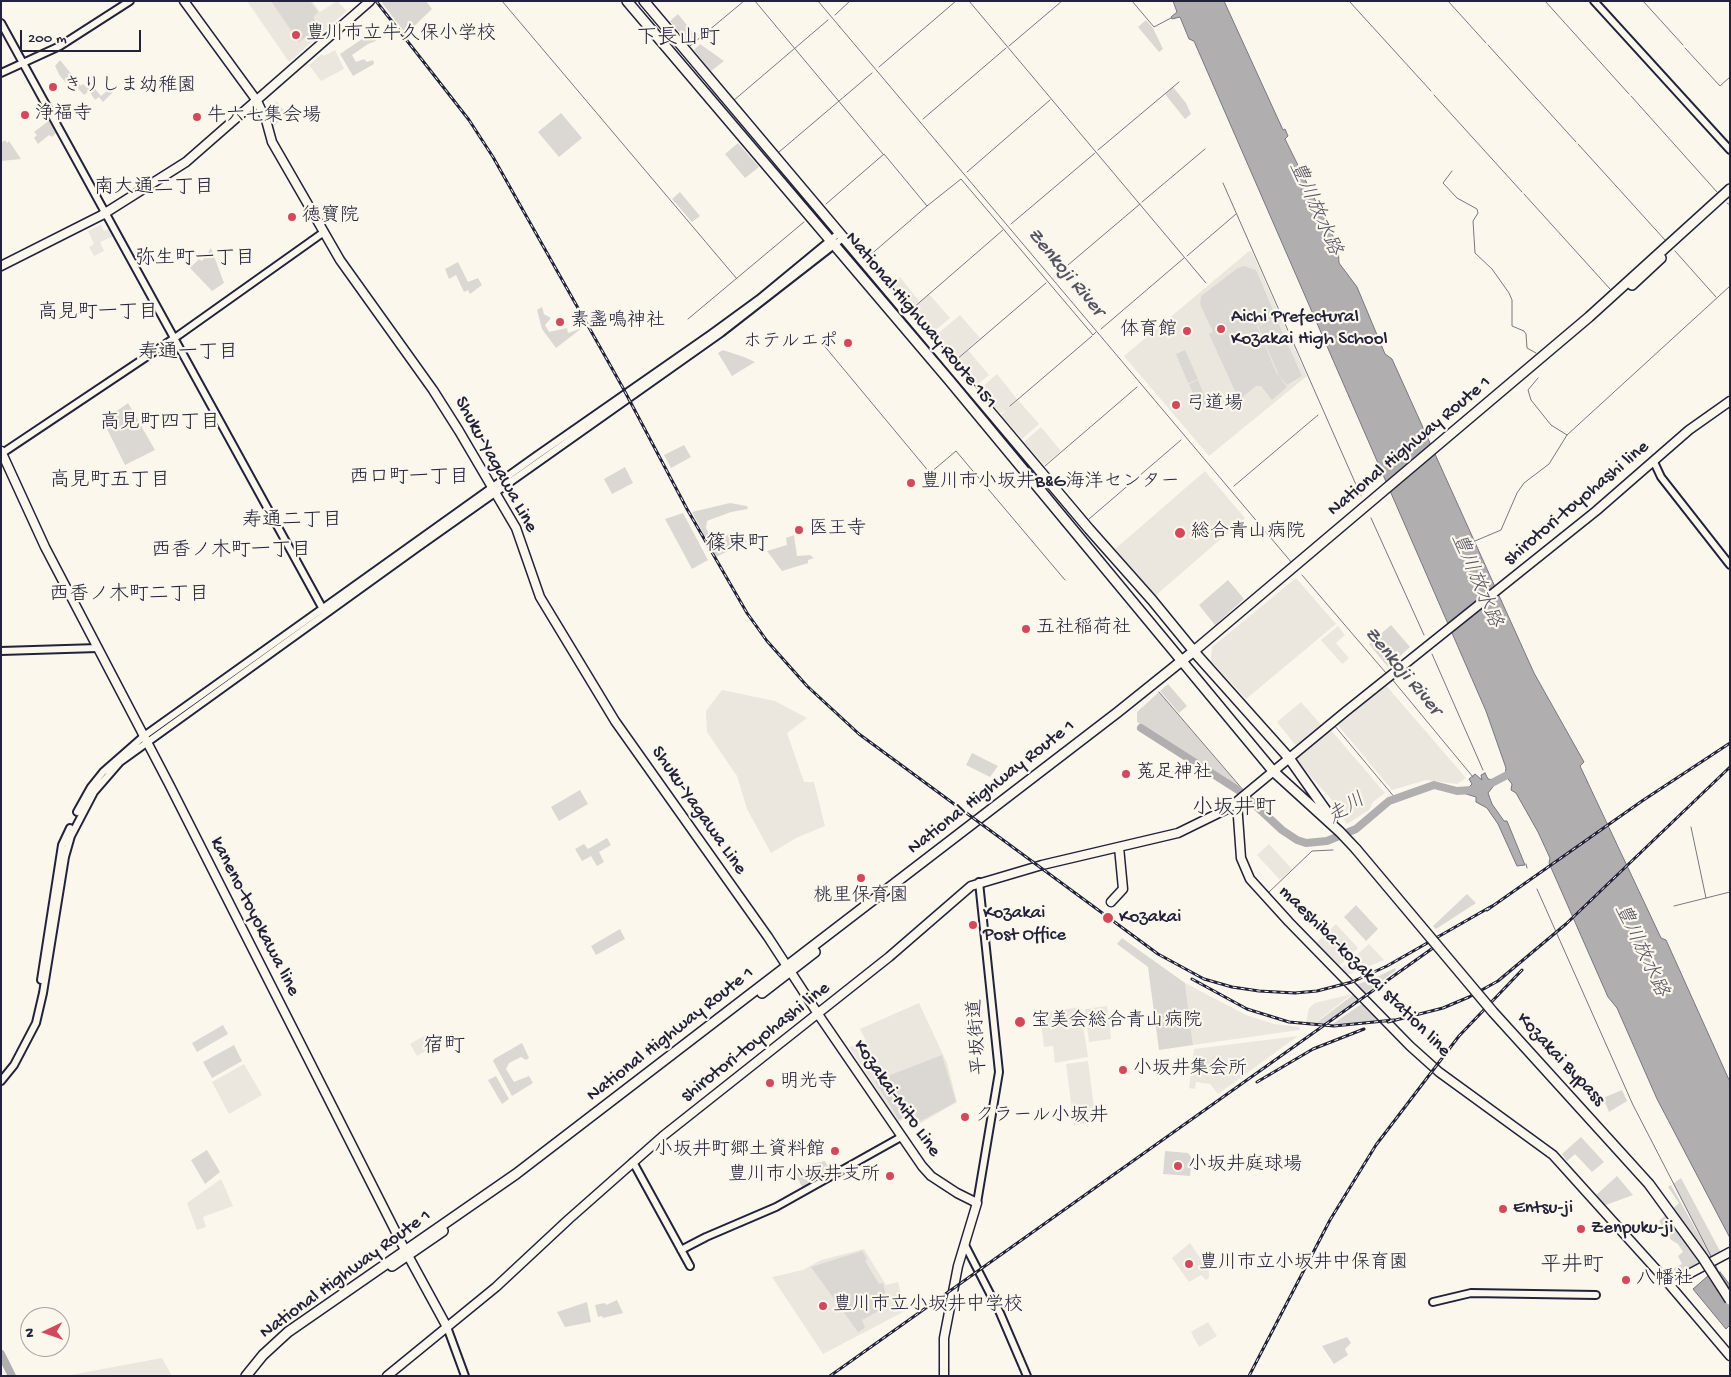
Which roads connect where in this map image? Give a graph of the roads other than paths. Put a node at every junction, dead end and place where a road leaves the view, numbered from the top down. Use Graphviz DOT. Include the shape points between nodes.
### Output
graph roads {
  1 [pos="130,1"];
  2 [pos="184,1"];
  3 [pos="370,1"];
  4 [pos="627,1"];
  5 [pos="644,1"];
  6 [pos="1594,1"];
  7 [pos="1,23"];
  8 [pos="23,63"];
  9 [pos="1,73"];
  10 [pos="257,100"];
  11 [pos="1730,150"];
  12 [pos="1730,189"];
  13 [pos="1730,196"];
  14 [pos="107,212"];
  15 [pos="324,232"];
  16 [pos="841,235"];
  17 [pos="832,243"];
  18 [pos="1,266"];
  19 [pos="175,337"];
  20 [pos="1730,401"];
  21 [pos="1440,446"];
  22 [pos="2,453"];
  23 [pos="1654,462"];
  24 [pos="494,490"];
  25 [pos="1730,565"];
  26 [pos="324,612"];
  27 [pos="98,648"];
  28 [pos="1,651"];
  29 [pos="1195,653"];
  30 [pos="1184,662"];
  31 [pos="146,739"];
  32 [pos="1289,758"];
  33 [pos="1273,771"];
  34 [pos="1237,803"];
  35 [pos="1340,832"];
  36 [pos="1118,847"];
  37 [pos="979,882"];
  38 [pos="1111,902"];
  39 [pos="789,970"];
  40 [pos="818,1014"];
  41 [pos="1,1075"];
  42 [pos="1,1081"];
  43 [pos="901,1137"];
  44 [pos="633,1162"];
  45 [pos="977,1203"];
  46 [pos="965,1245"];
  47 [pos="681,1250"];
  48 [pos="406,1253"];
  49 [pos="1728,1253"];
  50 [pos="690,1266"];
  51 [pos="1670,1284"];
  52 [pos="1596,1295"];
  53 [pos="1730,1300"];
  54 [pos="1433,1302"];
  55 [pos="447,1327"];
  56 [pos="1730,1356"];
  57 [pos="246,1376"];
  58 [pos="253,1376"];
  59 [pos="387,1376"];
  60 [pos="465,1376"];
  61 [pos="944,1376"];
  62 [pos="1027,1376"];
  1 -- 8 [label="street" via="73,39"];
  2 -- 10 [label="main road, Shuku-Yagawa Line"];
  3 -- 10 [label="main road"];
  4 -- 17 [label="highway, National Highway Route 151"];
  5 -- 16 [label="highway, National Highway Route 151"];
  6 -- 11 [label="street"];
  7 -- 8 [label="street"];
  8 -- 9 [label="street"];
  8 -- 14 [label="street"];
  10 -- 14 [label="main road" via="186,162"];
  10 -- 15 [label="main road, Shuku-Yagawa Line" via="272,142"];
  12 -- 21 [label="highway, National Highway Route 1"];
  13 -- 21 [label="highway, National Highway Route 1" via="1646,273"];
  14 -- 18 [label="main road"];
  14 -- 19 [label="street"];
  15 -- 19 [label="street"];
  15 -- 24 [label="main road, Shuku-Yagawa Line" via="375,312 433,390"];
  16 -- 17 [label="street"];
  16 -- 29 [label="highway, National Highway Route 151"];
  17 -- 24 [label="street" via="721,333"];
  17 -- 30 [label="highway, National Highway Route 151"];
  19 -- 22 [label="street"];
  19 -- 26 [label="street"];
  20 -- 23 [label="main road, shirotori-toyohashi line" via="1689,430"];
  21 -- 29 [label="highway, National Highway Route 1"];
  22 -- 27 [label="main road, kaneno-toyokawa line" via="45,547"];
  23 -- 25 [label="street" via="1660,477"];
  23 -- 32 [label="main road, shirotori-toyohashi line"];
  24 -- 26 [label="street"];
  24 -- 39 [label="main road, Shuku-Yagawa Line" via="516,528 540,597 615,721"];
  26 -- 31 [label="street"];
  27 -- 28 [label="street"];
  27 -- 31 [label="main road, kaneno-toyokawa line"];
  29 -- 30 [label="highway, National Highway Route 1"];
  29 -- 32 [label="highway, National Highway Route 151"];
  30 -- 33 [label="highway, National Highway Route 151"];
  30 -- 39 [label="highway, National Highway Route 1"];
  31 -- 41 [label="street" via="116,759 90,787 62,844 35,1013 16,1054"];
  31 -- 42 [label="street" via="106,777 70,836 36,1023 14,1065"];
  31 -- 48 [label="main road, kaneno-toyokawa line"];
  32 -- 33 [label="main road, shirotori-toyohashi line"];
  32 -- 35 [label="highway, National Highway Route 151"];
  33 -- 34 [label="main road, shirotori-toyohashi line"];
  33 -- 35 [label="highway, National Highway Route 151"];
  34 -- 36 [label="main road" via="1197,826"];
  34 -- 51 [label="main road, maeshiba-kozakai station line" via="1239,849 1250,879 1375,1012 1438,1072 1553,1154"];
  35 -- 53 [label="highway, Kozakai Bypass, bridge" via="1494,1012 1649,1184"];
  36 -- 37 [label="main road, shirotori-toyohashi line"];
  36 -- 38 [label="main road" via="1123,889"];
  37 -- 40 [label="main road, shirotori-toyohashi line"];
  37 -- 45 [label="street, 平坂街道" via="999,1072"];
  39 -- 40 [label="main road, Kozakai-Mito Line"];
  39 -- 48 [label="highway, National Highway Route 1" via="517,1180"];
  40 -- 43 [label="main road, Kozakai-Mito Line"];
  40 -- 44 [label="main road, shirotori-toyohashi line"];
  43 -- 45 [label="main road, Kozakai-Mito Line" via="931,1176"];
  43 -- 47 [label="street" via="776,1207"];
  44 -- 47 [label="street"];
  44 -- 55 [label="main road, shirotori-toyohashi line" via="496,1287"];
  45 -- 46 [label="main road"];
  46 -- 61 [label="main road" via="944,1338"];
  46 -- 62 [label="street" via="1000,1313"];
  47 -- 50 [label="street"];
  48 -- 55 [label="main road, kaneno-toyokawa line"];
  48 -- 57 [label="highway, National Highway Route 1" via="288,1332"];
  48 -- 58 [label="highway, National Highway Route 1" via="300,1329 272,1352"];
  49 -- 51 [label="main road"];
  51 -- 56 [label="main road, maeshiba-kozakai station line"];
  52 -- 54 [label="street" via="1465,1293"];
  55 -- 59 [label="main road"];
  55 -- 60 [label="street"];
}
